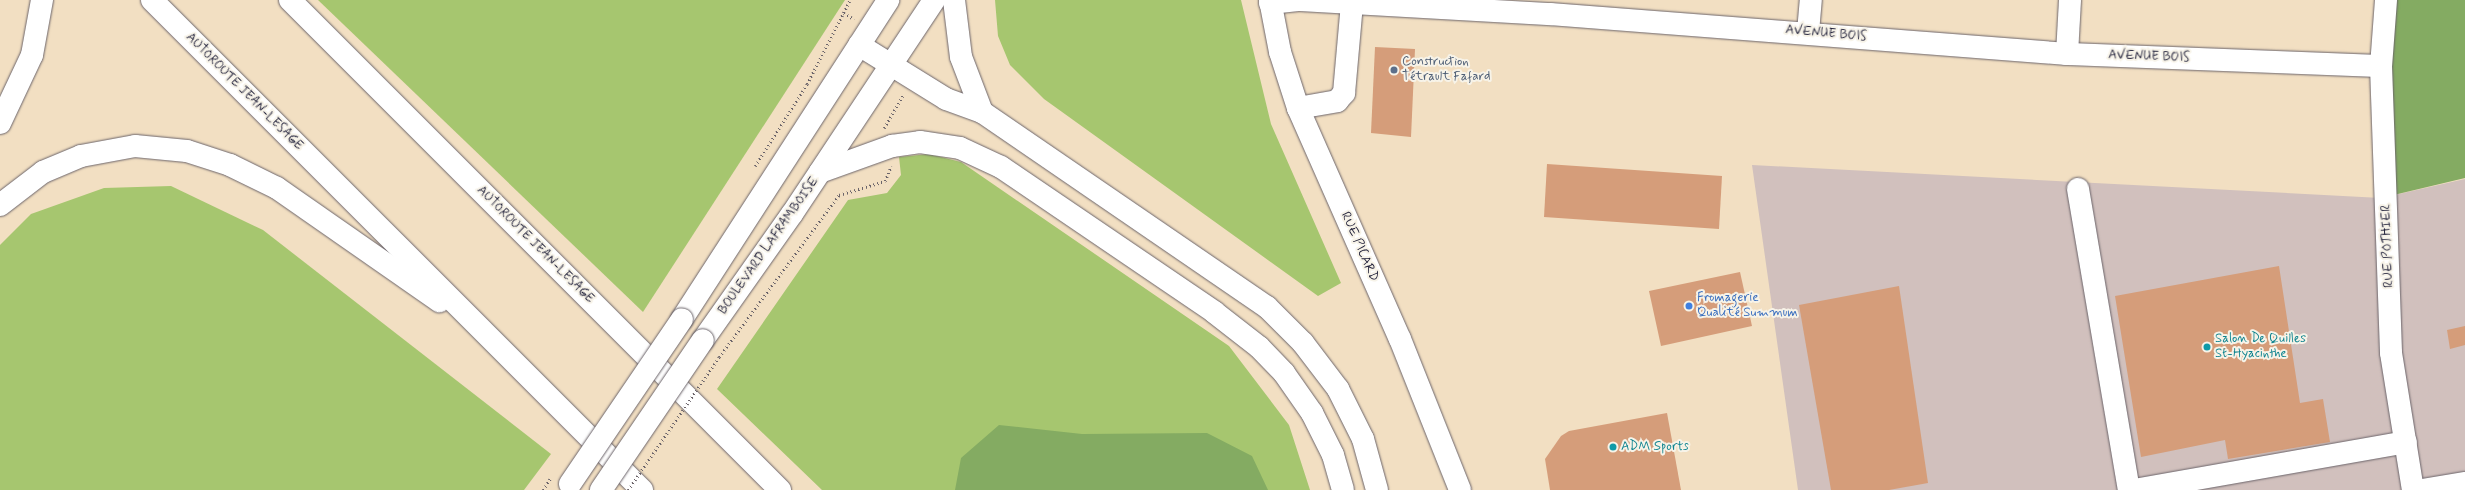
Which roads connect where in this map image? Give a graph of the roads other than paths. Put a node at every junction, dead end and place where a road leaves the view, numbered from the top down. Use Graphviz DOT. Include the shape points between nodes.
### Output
graph roads {
  1 [pos="42,0"];
  2 [pos="152,0"];
  3 [pos="290,0"];
  4 [pos="888,0"];
  5 [pos="934,0"];
  6 [pos="954,0"];
  7 [pos="1811,0"];
  8 [pos="2070,0"];
  9 [pos="2386,0"];
  10 [pos="1270,2"];
  11 [pos="1352,3"];
  12 [pos="1420,3"];
  13 [pos="1550,7"];
  14 [pos="1808,32"];
  15 [pos="859,45"];
  16 [pos="2067,54"];
  17 [pos="891,65"];
  18 [pos="2381,66"];
  19 [pos="1298,108"];
  20 [pos="982,112"];
  21 [pos="0,123"];
  22 [pos="820,172"];
  23 [pos="2078,189"];
  24 [pos="0,204"];
  25 [pos="495,342"];
  26 [pos="2406,442"];
  27 [pos="2232,482"];
  28 [pos="2465,483"];
  29 [pos="568,487"];
  30 [pos="601,490"];
  31 [pos="642,490"];
  32 [pos="780,490"];
  33 [pos="1343,490"];
  34 [pos="1377,490"];
  35 [pos="1460,490"];
  36 [pos="2129,490"];
  37 [pos="2134,490"];
  38 [pos="2413,490"];
  39 [pos="2422,490"];
  1 -- 21 [label="main road" via="32,55"];
  2 -- 25 [label="main road, AUTOROUTE JEAN-LESAGE"];
  3 -- 32 [label="main road, AUTOROUTE JEAN-LESAGE"];
  4 -- 15 [label="main road"];
  5 -- 17 [label="main road, BOULEVARD LAFRAMBOISE"];
  6 -- 20 [label="main road" via="961,57"];
  7 -- 14 [label="main road"];
  8 -- 16 [label="main road"];
  9 -- 18 [label="main road, RUE POTHIER"];
  10 -- 11 [label="main road, AVENUE BOIS" via="1298,0"];
  10 -- 19 [label="main road, RUE PICARD" via="1280,52"];
  11 -- 12 [label="main road, AVENUE BOIS"];
  11 -- 19 [label="main road" via="1344,93 1337,101"];
  12 -- 13 [label="main road, AVENUE BOIS"];
  13 -- 14 [label="main road, AVENUE BOIS"];
  14 -- 16 [label="main road, AVENUE BOIS"];
  15 -- 17 [label="main road"];
  15 -- 29 [label="main road, bridge" via="682,319"];
  16 -- 18 [label="main road, AVENUE BOIS"];
  17 -- 20 [label="main road" via="946,99"];
  17 -- 22 [label="main road, BOULEVARD LAFRAMBOISE"];
  18 -- 26 [label="main road, RUE POTHIER" via="2391,353"];
  19 -- 35 [label="main road, RUE PICARD" via="1400,339"];
  20 -- 34 [label="main road" via="1244,290 1282,320 1317,359 1338,389 1363,439"];
  22 -- 30 [label="main road, BOULEVARD LAFRAMBOISE, bridge"];
  22 -- 33 [label="main road" via="892,146 927,142 960,148 1001,167 1214,312 1259,347 1284,373 1312,413 1333,455"];
  23 -- 36 [label="main road"];
  24 -- 25 [label="main road" via="44,172 81,156 135,146 187,151 236,168 291,196"];
  25 -- 31 [label="main road, AUTOROUTE JEAN-LESAGE"];
  26 -- 27 [label="main road"];
  26 -- 38 [label="main road, RUE POTHIER"];
  27 -- 37 [label="main road"];
  28 -- 39 [label="main road"];
}
